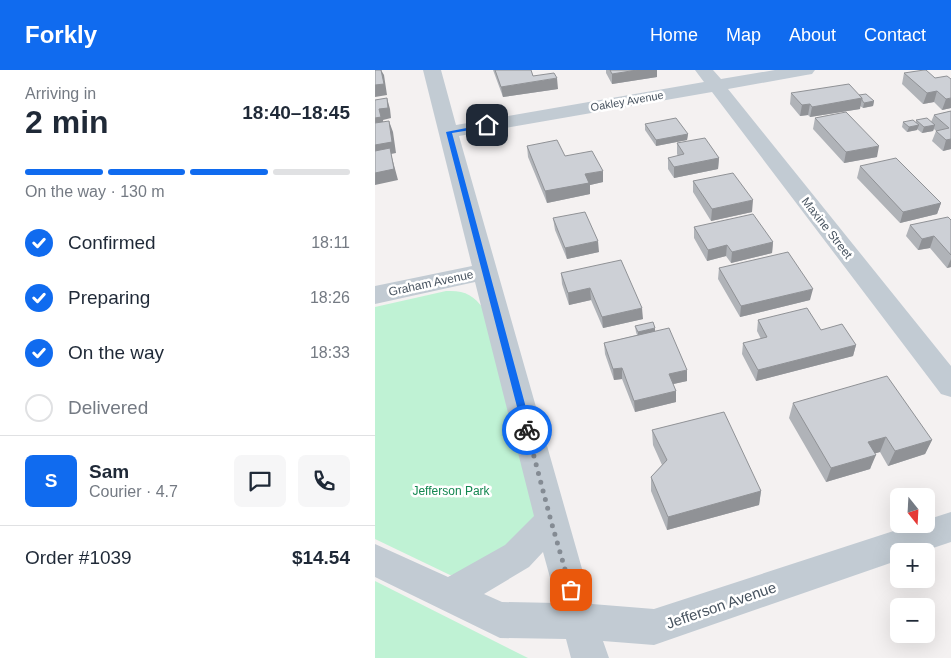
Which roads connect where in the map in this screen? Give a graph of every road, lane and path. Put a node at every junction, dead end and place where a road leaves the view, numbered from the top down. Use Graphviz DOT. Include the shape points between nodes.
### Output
graph roads {
  1 [pos="432,70"];
  2 [pos="805,70"];
  3 [pos="710,78"];
  4 [pos="449,132"];
  5 [pos="487,271"];
  6 [pos="375,295"];
  7 [pos="951,386"];
  8 [pos="551,521"];
  9 [pos="951,527"];
  10 [pos="375,560"];
  11 [pos="448,596"];
  12 [pos="581,621"];
  13 [pos="590,658"];
  1 -- 4 [label="street"];
  2 -- 3 [label="street, Oakley Avenue"];
  3 -- 4 [label="street, Oakley Avenue"];
  3 -- 7 [label="street, Maxine Street"];
  4 -- 5 [label="street"];
  5 -- 6 [label="street, Graham Avenue"];
  5 -- 8 [label="street"];
  8 -- 11 [label="street" via="517,556"];
  8 -- 12 [label="street"];
  9 -- 12 [label="street, Jefferson Avenue" via="654,627"];
  10 -- 11 [label="street, Jefferson Avenue"];
  11 -- 12 [label="street, Jefferson Avenue" via="500,620"];
  12 -- 13 [label="street"];
}
